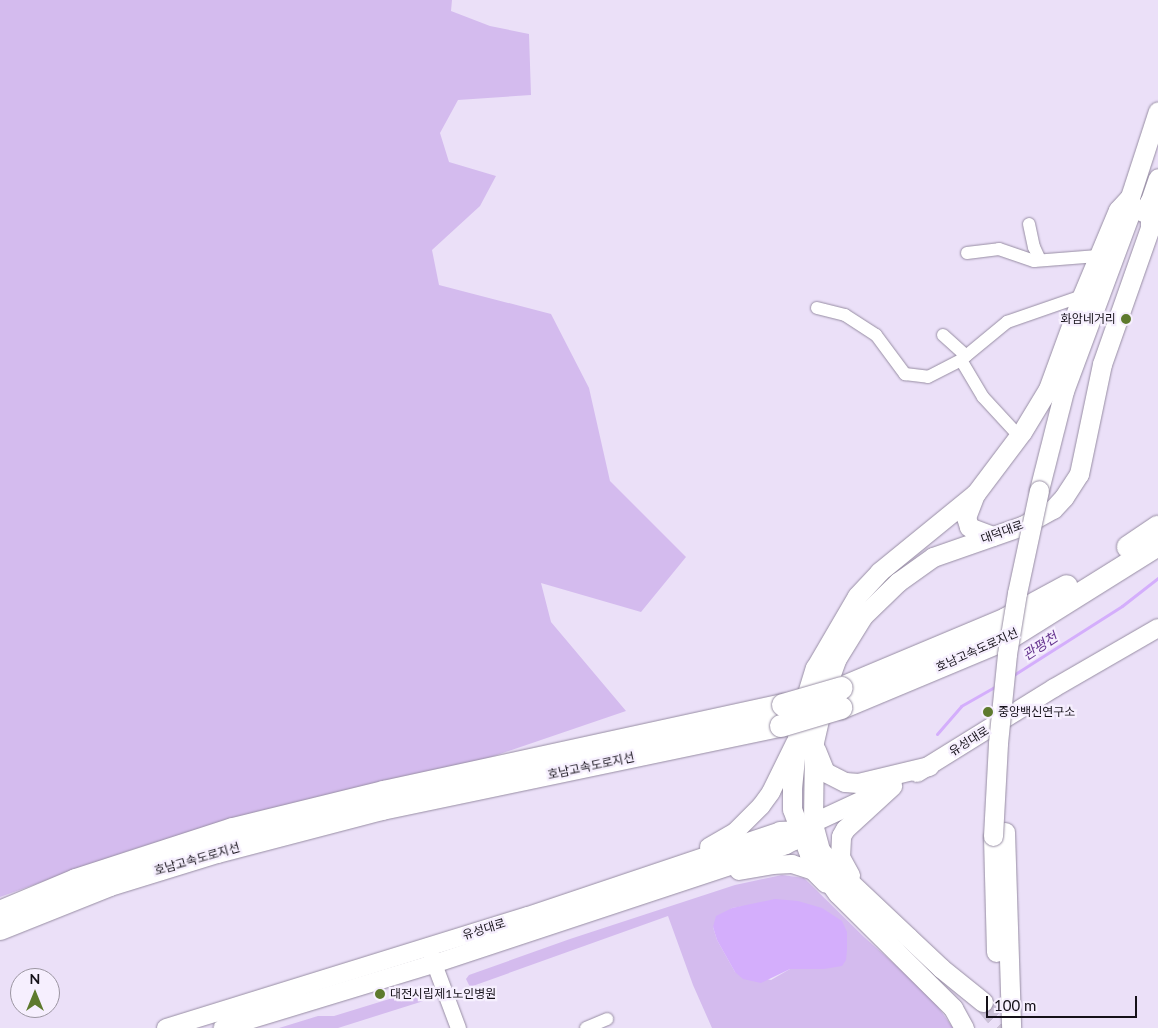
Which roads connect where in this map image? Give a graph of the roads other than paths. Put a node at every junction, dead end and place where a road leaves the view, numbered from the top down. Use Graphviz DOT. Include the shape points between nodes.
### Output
graph roads {
  1 [pos="1158,111"];
  2 [pos="1158,178"];
  3 [pos="1130,196"];
  4 [pos="1150,201"];
  5 [pos="1030,224"];
  6 [pos="967,253"];
  7 [pos="1098,256"];
  8 [pos="1040,260"];
  9 [pos="1082,296"];
  10 [pos="818,308"];
  11 [pos="943,335"];
  12 [pos="964,358"];
  13 [pos="1019,436"];
  14 [pos="1045,490"];
  15 [pos="976,493"];
  16 [pos="1158,527"];
  17 [pos="992,536"];
  18 [pos="1158,545"];
  19 [pos="1158,628"];
  20 [pos="842,698"];
  21 [pos="794,728"];
  22 [pos="929,766"];
  23 [pos="892,786"];
  24 [pos="807,826"];
  25 [pos="999,834"];
  26 [pos="666,870"];
  27 [pos="694,877"];
  28 [pos="856,887"];
  29 [pos="837,893"];
  30 [pos="0,912"];
  31 [pos="0,929"];
  32 [pos="428,947"];
  33 [pos="433,964"];
  34 [pos="984,1002"];
  35 [pos="607,1019"];
  36 [pos="166,1028"];
  37 [pos="222,1028"];
  38 [pos="458,1028"];
  39 [pos="586,1028"];
  40 [pos="964,1028"];
  41 [pos="1000,1028"];
  42 [pos="1011,1028"];
  1 -- 3 [label="main road, 대덕대로"];
  2 -- 4 [label="main road, 대덕대로"];
  3 -- 7 [label="main road, 대덕대로" via="1118,210"];
  3 -- 14 [label="main road, 대덕대로" via="1130,214 1064,391"];
  4 -- 14 [label="main road, 대덕대로" via="1136,220"];
  4 -- 17 [label="main road, 대덕대로" via="1150,228 1102,364 1078,474 1054,509 1022,526"];
  5 -- 8 [label="street"];
  6 -- 8 [label="street" via="999,249"];
  7 -- 8 [label="street"];
  7 -- 9 [label="main road, 대덕대로"];
  9 -- 12 [label="street" via="1007,322"];
  9 -- 13 [label="main road, 대덕대로" via="1048,389"];
  10 -- 12 [label="street" via="845,315 876,335 909,376 928,378"];
  11 -- 12 [label="street"];
  12 -- 13 [label="street" via="984,397"];
  13 -- 15 [label="main road, 대덕대로"];
  14 -- 25 [label="main road" via="1017,676"];
  15 -- 17 [label="main road" via="966,517 969,527"];
  15 -- 21 [label="main road, 대덕대로" via="879,572 857,596 815,668"];
  16 -- 20 [label="highway, 호남고속도로지선" via="1063,589"];
  17 -- 21 [label="main road, 대덕대로" via="933,557 898,582 864,616 837,658 827,685"];
  18 -- 20 [label="highway, 호남고속도로지선" via="1011,637"];
  19 -- 22 [label="main road, 유성대로"];
  20 -- 21 [label="highway, 호남고속도로지선, bridge"];
  21 -- 22 [label="main road" via="825,772 845,782 858,783"];
  21 -- 24 [label="main road, 대덕대로" via="813,763"];
  21 -- 24 [label="main road, 대덕대로" via="792,809"];
  21 -- 26 [label="main road" via="771,792 749,820 735,832"];
  21 -- 30 [label="highway, 호남고속도로지선" via="384,792 234,829 76,880"];
  21 -- 31 [label="highway, 호남고속도로지선" via="382,809 217,852 110,885"];
  22 -- 23 [label="main road, 유성대로"];
  23 -- 24 [label="main road, 유성대로"];
  23 -- 28 [label="main road" via="845,828 841,836 840,858"];
  24 -- 26 [label="main road, 유성대로" via="780,831"];
  24 -- 27 [label="main road, 유성대로" via="786,845"];
  24 -- 28 [label="main road" via="820,850"];
  24 -- 29 [label="main road" via="809,854"];
  25 -- 41 [label="main road"];
  25 -- 42 [label="main road"];
  26 -- 32 [label="main road, 유성대로"];
  27 -- 29 [label="main road" via="792,864 812,871"];
  27 -- 33 [label="main road, 유성대로"];
  28 -- 34 [label="main road" via="941,968"];
  29 -- 40 [label="main road" via="953,1008"];
  32 -- 33 [label="street"];
  32 -- 36 [label="main road, 유성대로"];
  33 -- 37 [label="main road, 유성대로"];
  33 -- 38 [label="street"];
  35 -- 39 [label="street"];
}
